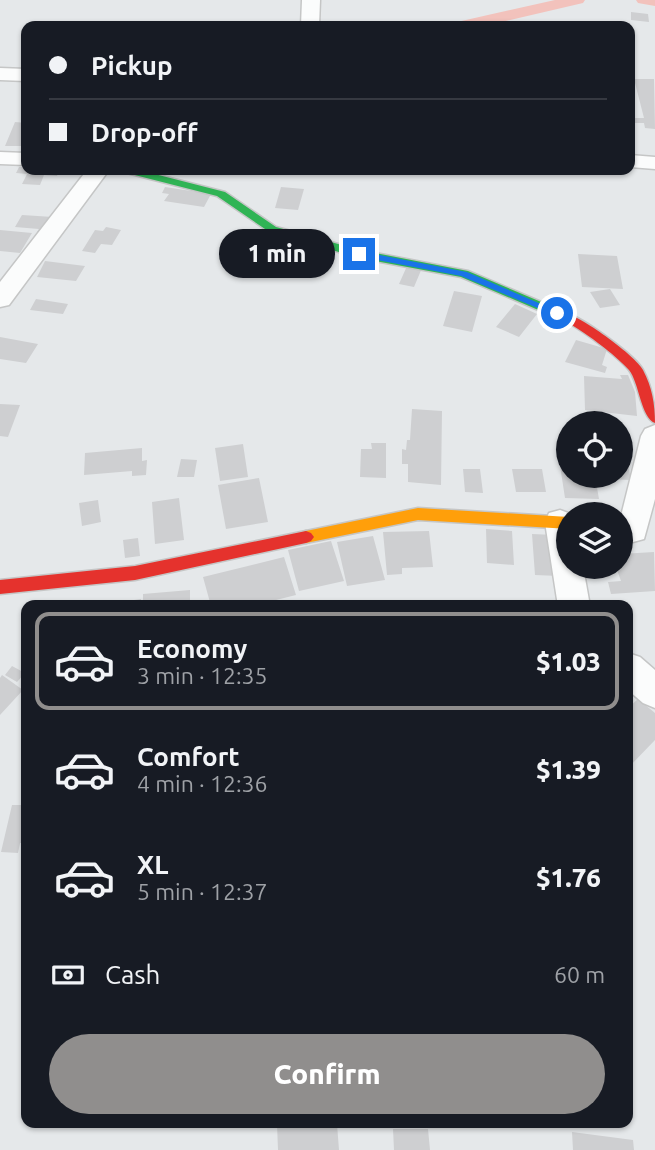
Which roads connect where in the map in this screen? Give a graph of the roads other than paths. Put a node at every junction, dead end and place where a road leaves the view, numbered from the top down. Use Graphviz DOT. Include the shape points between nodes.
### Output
graph roads {
  1 [pos="311,0"];
  2 [pos="310,21"];
  3 [pos="0,74"];
  4 [pos="21,75"];
  5 [pos="0,158"];
  6 [pos="21,159"];
  7 [pos="635,161"];
  8 [pos="655,163"];
  9 [pos="94,175"];
  10 [pos="147,175"];
  11 [pos="0,299"];
  12 [pos="655,418"];
  13 [pos="655,436"];
  14 [pos="556,522"];
  15 [pos="637,531"];
  16 [pos="571,579"];
  17 [pos="0,587"];
  18 [pos="573,600"];
  19 [pos="633,672"];
  20 [pos="655,692"];
  1 -- 2 [label="street"];
  3 -- 4 [label="street"];
  5 -- 6 [label="street"];
  7 -- 8 [label="street"];
  9 -- 11 [label="street"];
  10 -- 12 [label="street" via="221,194 272,229 359,254 464,274 580,323 636,369"];
  13 -- 15 [label="street"];
  14 -- 17 [label="street" via="418,514 135,573"];
  16 -- 18 [label="street"];
  19 -- 20 [label="street"];
}
